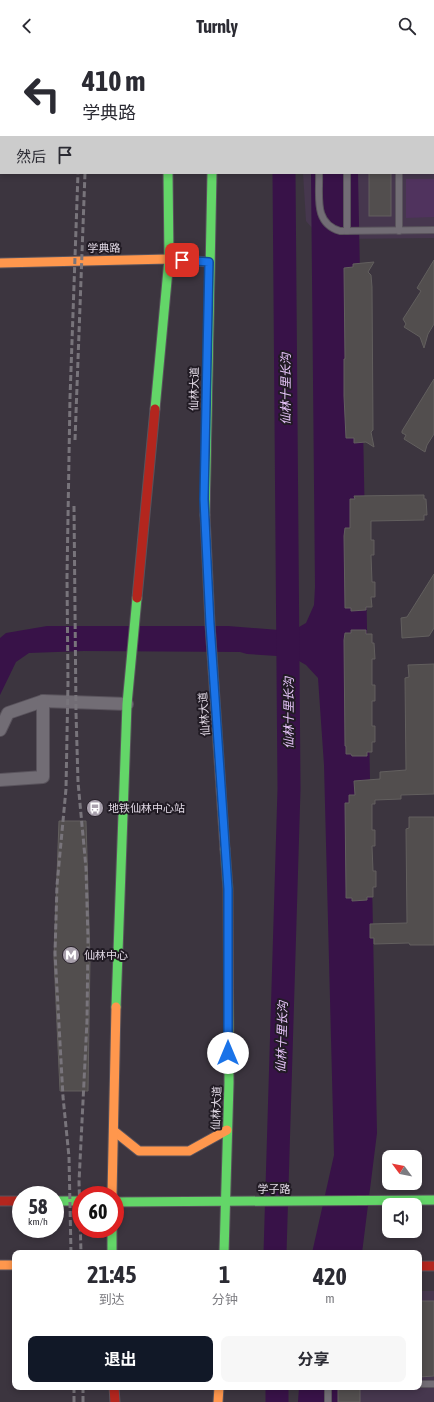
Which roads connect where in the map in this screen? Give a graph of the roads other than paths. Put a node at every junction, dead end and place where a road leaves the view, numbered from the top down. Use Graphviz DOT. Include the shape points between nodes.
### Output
graph roads {
  1 [pos="168,174"];
  2 [pos="212,174"];
  3 [pos="320,174"];
  4 [pos="347,174"];
  5 [pos="399,174"];
  6 [pos="434,230"];
  7 [pos="347,231"];
  8 [pos="399,231"];
  9 [pos="169,259"];
  10 [pos="209,262"];
  11 [pos="0,263"];
  12 [pos="43,701"];
  13 [pos="126,704"];
  14 [pos="0,730"];
  15 [pos="0,780"];
  16 [pos="227,1130"];
  17 [pos="114,1131"];
  18 [pos="112,1186"];
  19 [pos="434,1200"];
  20 [pos="0,1201"];
  21 [pos="12,1201"];
  22 [pos="225,1201"];
  23 [pos="124,1202"];
  24 [pos="112,1238"];
  25 [pos="112,1250"];
  26 [pos="224,1250"];
  27 [pos="0,1265"];
  28 [pos="12,1265"];
  29 [pos="422,1266"];
  30 [pos="434,1266"];
  31 [pos="422,1384"];
  32 [pos="434,1384"];
  33 [pos="114,1390"];
  34 [pos="218,1390"];
  35 [pos="328,1390"];
  36 [pos="115,1402"];
  37 [pos="218,1402"];
  38 [pos="328,1402"];
  1 -- 9 [label="main road"];
  2 -- 10 [label="main road, 仙林大道"];
  3 -- 7 [label="lane" via="322,217 329,226"];
  4 -- 7 [label="lane"];
  5 -- 8 [label="lane"];
  6 -- 8 [label="lane"];
  7 -- 8 [label="lane"];
  9 -- 10 [label="main road, 学典路"];
  9 -- 11 [label="main road, 学典路"];
  9 -- 13 [label="main road"];
  10 -- 16 [label="main road, 仙林大道" via="204,499 228,889"];
  12 -- 13 [label="street"];
  12 -- 14 [label="street" via="8,712"];
  12 -- 15 [label="street" via="43,777"];
  13 -- 17 [label="main road"];
  16 -- 17 [label="main road" via="188,1151 139,1151"];
  16 -- 22 [label="main road, 仙林大道"];
  17 -- 18 [label="main road"];
  19 -- 22 [label="main road, 学子路"];
  20 -- 21 [label="main road"];
  22 -- 23 [label="main road, 学子路"];
  22 -- 26 [label="main road, 仙林大道"];
  24 -- 25 [label="main road"];
  27 -- 28 [label="main road"];
  29 -- 30 [label="main road"];
  31 -- 32 [label="lane"];
  33 -- 36 [label="main road"];
  34 -- 37 [label="main road"];
  35 -- 38 [label="lane"];
}
